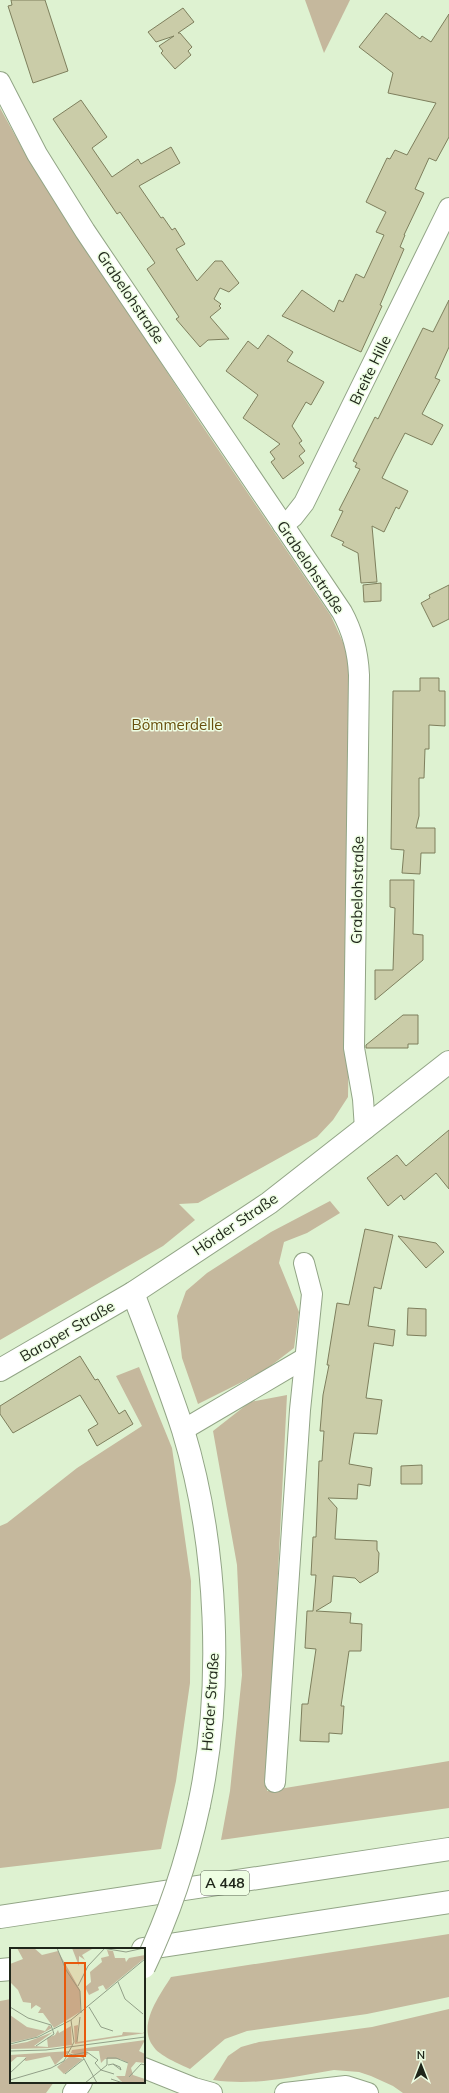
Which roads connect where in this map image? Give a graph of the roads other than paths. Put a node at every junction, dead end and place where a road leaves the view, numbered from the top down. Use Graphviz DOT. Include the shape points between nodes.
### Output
graph roads {
  1 [pos="0,82"];
  2 [pos="449,208"];
  3 [pos="283,525"];
  4 [pos="449,1062"];
  5 [pos="365,1129"];
  6 [pos="304,1263"];
  7 [pos="133,1293"];
  8 [pos="305,1358"];
  9 [pos="0,1370"];
  10 [pos="183,1430"];
  11 [pos="275,1782"];
  12 [pos="449,1849"];
  13 [pos="449,1902"];
  14 [pos="0,1917"];
  15 [pos="145,1949"];
  16 [pos="145,1965"];
  17 [pos="10,1969"];
  18 [pos="0,1970"];
  19 [pos="145,2068"];
  20 [pos="80,2083"];
  21 [pos="74,2093"];
  22 [pos="212,2093"];
  23 [pos="285,2093"];
  24 [pos="368,2093"];
  1 -- 3 [label="street, Grabelohstraße" via="37,154 85,231"];
  2 -- 3 [label="street, Breite Hille" via="304,503"];
  3 -- 5 [label="street, Grabelohstraße" via="342,612 352,632 358,659 354,1048 363,1099"];
  4 -- 5 [label="main road, Hörder Straße"];
  5 -- 7 [label="main road, Hörder Straße" via="269,1203"];
  6 -- 8 [label="street" via="312,1294"];
  7 -- 9 [label="main road, Baroper Straße"];
  7 -- 10 [label="main road, Hörder Straße"];
  8 -- 10 [label="street"];
  8 -- 11 [label="street"];
  10 -- 16 [label="main road, Hörder Straße, bridge" via="198,1493 213,1603 212,1717 199,1805 188,1856"];
  12 -- 14 [label="main road, A 448"];
  13 -- 15 [label="main road"];
  17 -- 18 [label="main road"];
  19 -- 22 [label="street"];
  20 -- 21 [label="main road"];
  23 -- 24 [label="street" via="346,2086"];
}
